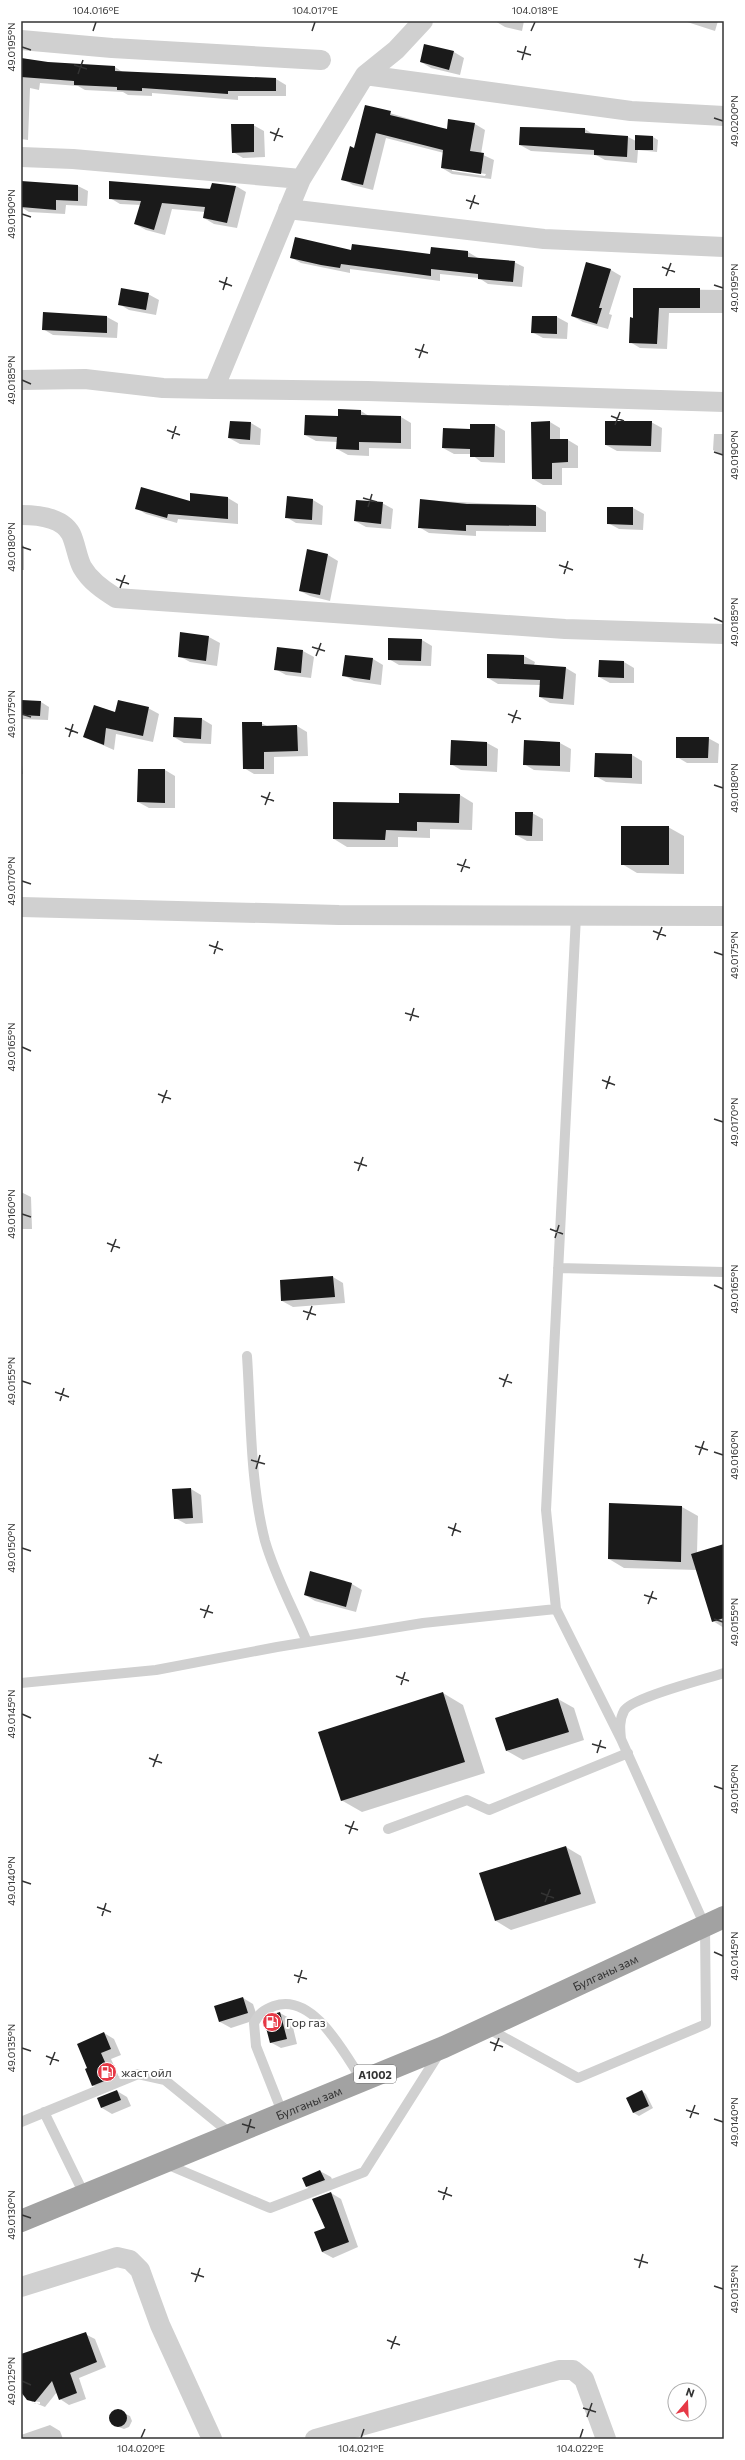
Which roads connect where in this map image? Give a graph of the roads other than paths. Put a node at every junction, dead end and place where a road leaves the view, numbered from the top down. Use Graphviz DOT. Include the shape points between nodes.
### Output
graph roads {
  1 [pos="423,21"];
  2 [pos="21,40"];
  3 [pos="321,60"];
  4 [pos="364,75"];
  5 [pos="724,116"];
  6 [pos="21,157"];
  7 [pos="301,180"];
  8 [pos="288,209"];
  9 [pos="724,247"];
  10 [pos="21,380"];
  11 [pos="214,389"];
  12 [pos="724,402"];
  13 [pos="21,515"];
  14 [pos="724,634"];
  15 [pos="21,907"];
  16 [pos="576,916"];
  17 [pos="724,916"];
  18 [pos="558,1268"];
  19 [pos="724,1272"];
  20 [pos="247,1356"];
  21 [pos="556,1609"];
  22 [pos="307,1642"];
  23 [pos="724,1673"];
  24 [pos="21,1683"];
  25 [pos="621,1739"];
  26 [pos="628,1753"];
  27 [pos="388,1829"];
  28 [pos="715,1921"];
  29 [pos="486,2027"];
  30 [pos="444,2046"];
  31 [pos="362,2080"];
  32 [pos="44,2112"];
  33 [pos="282,2112"];
  34 [pos="21,2122"];
  35 [pos="230,2133"];
  36 [pos="162,2163"];
  37 [pos="84,2194"];
  38 [pos="21,2214"];
  39 [pos="21,2221"];
  40 [pos="21,2288"];
  41 [pos="212,2439"];
  42 [pos="315,2439"];
  43 [pos="606,2439"];
  1 -- 4 [label="street" via="396,50"];
  2 -- 3 [label="street"];
  4 -- 5 [label="street" via="631,111"];
  4 -- 7 [label="street"];
  6 -- 7 [label="street" via="73,159"];
  7 -- 8 [label="street"];
  8 -- 9 [label="street" via="544,239"];
  8 -- 11 [label="street"];
  10 -- 11 [label="street" via="85,380 163,388"];
  11 -- 12 [label="street" via="376,391"];
  13 -- 14 [label="street" via="48,518 60,524 70,533 82,567 96,585 116,598 565,629"];
  15 -- 16 [label="street" via="339,915"];
  16 -- 17 [label="street"];
  16 -- 18 [label="lane"];
  18 -- 19 [label="lane"];
  18 -- 21 [label="lane" via="546,1510"];
  20 -- 22 [label="lane" via="257,1499 265,1540 273,1565"];
  21 -- 22 [label="lane" via="423,1623"];
  21 -- 25 [label="lane"];
  22 -- 24 [label="lane" via="156,1670"];
  23 -- 25 [label="lane" via="636,1701 624,1710 620,1725"];
  25 -- 26 [label="lane"];
  26 -- 27 [label="lane" via="489,1810 467,1800"];
  26 -- 28 [label="lane"];
  28 -- 29 [label="highway, Булганы зам / A1002"];
  28 -- 29 [label="lane" via="706,2024 578,2078"];
  29 -- 30 [label="highway, Булганы зам / A1002"];
  30 -- 31 [label="highway, Булганы зам / A1002"];
  30 -- 36 [label="lane" via="364,2172 270,2208"];
  31 -- 33 [label="highway, Булганы зам / A1002"];
  31 -- 33 [label="lane" via="327,2027 303,2008 295,2004 281,2004 263,2010 254,2023 256,2046"];
  32 -- 34 [label="lane"];
  32 -- 35 [label="lane" via="138,2074 165,2080"];
  32 -- 37 [label="lane"];
  33 -- 35 [label="highway, Булганы зам / A1002"];
  35 -- 36 [label="highway, Булганы зам / A1002"];
  36 -- 37 [label="highway, Булганы зам / A1002"];
  37 -- 38 [label="highway"];
  37 -- 39 [label="highway, Булганы зам / A1002"];
  40 -- 41 [label="street" via="117,2257 130,2260 140,2270 160,2326"];
  42 -- 43 [label="street" via="559,2370 573,2370 584,2379"];
}
